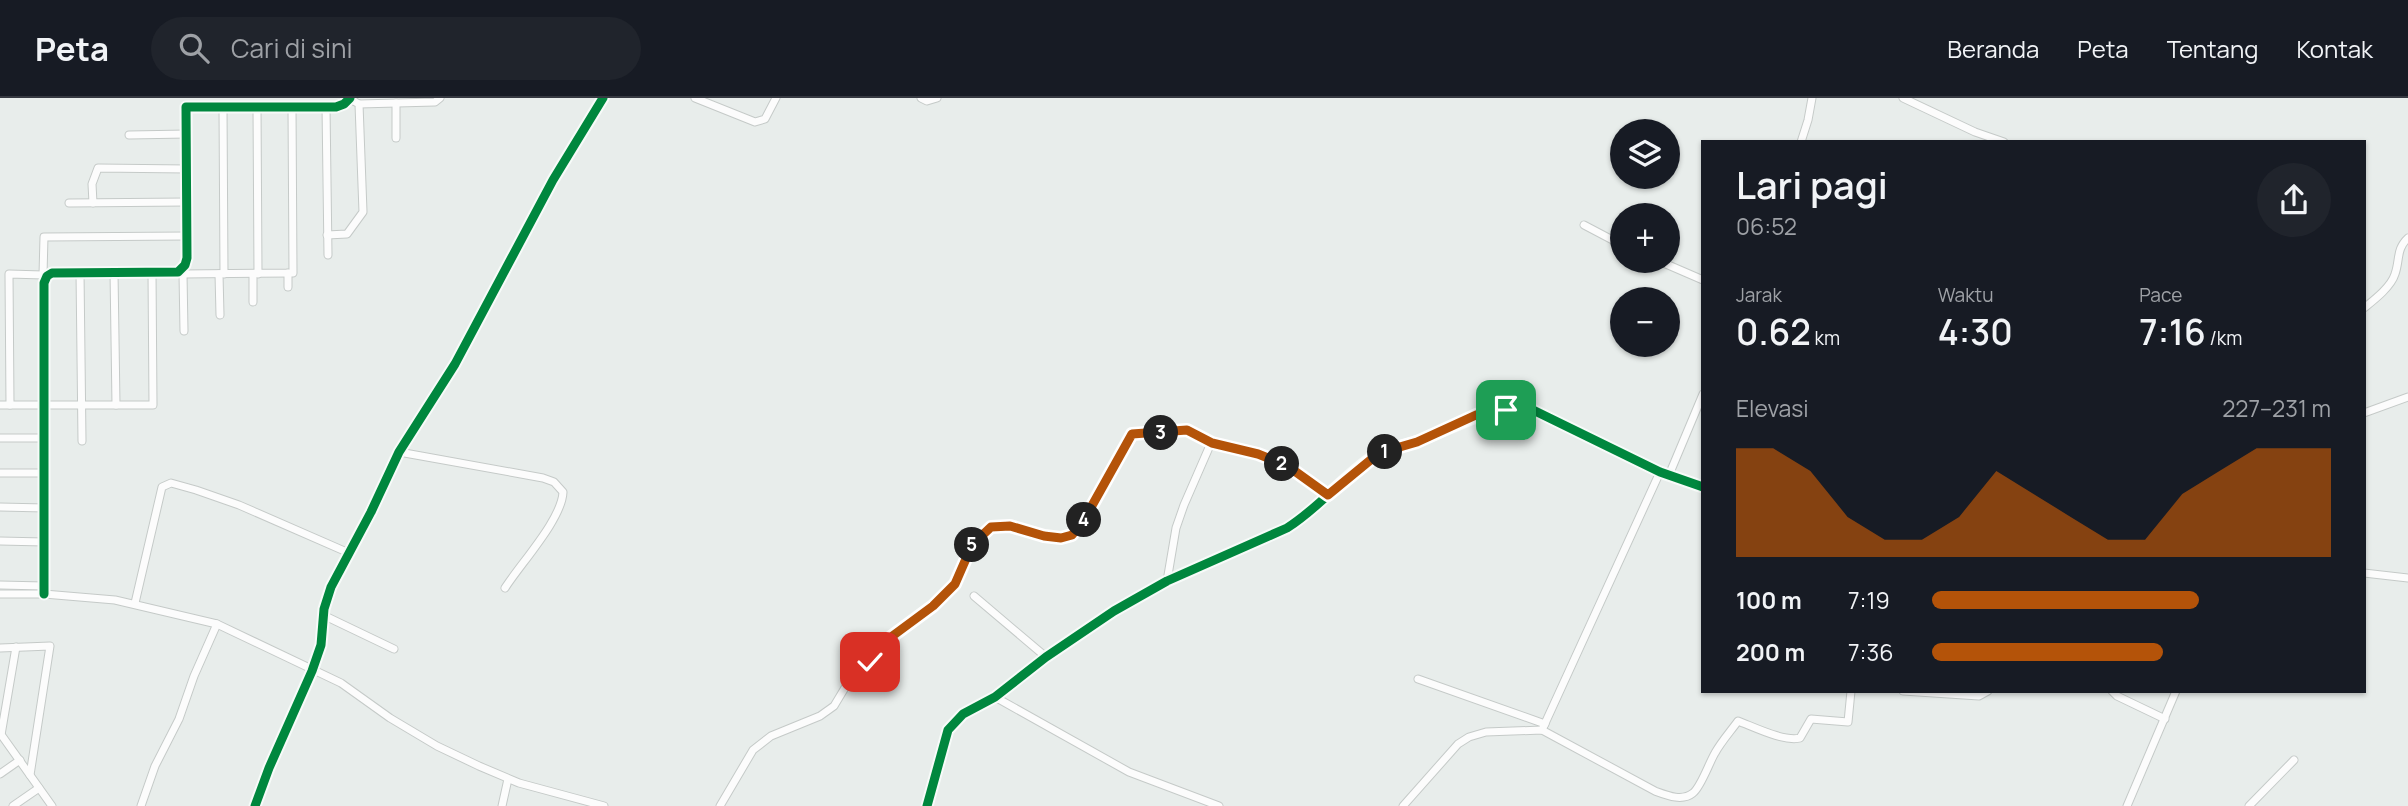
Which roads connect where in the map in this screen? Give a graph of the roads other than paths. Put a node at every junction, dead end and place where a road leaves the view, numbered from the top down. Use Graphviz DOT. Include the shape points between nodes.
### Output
graph roads {
  1 [pos="350,98"];
  2 [pos="440,98"];
  3 [pos="603,98"];
  4 [pos="695,98"];
  5 [pos="776,98"];
  6 [pos="921,98"];
  7 [pos="937,98"];
  8 [pos="1812,98"];
  9 [pos="1903,98"];
  10 [pos="186,102"];
  11 [pos="396,103"];
  12 [pos="359,104"];
  13 [pos="223,107"];
  14 [pos="257,107"];
  15 [pos="292,107"];
  16 [pos="326,107"];
  17 [pos="130,135"];
  18 [pos="187,135"];
  19 [pos="396,138"];
  20 [pos="1802,140"];
  21 [pos="1998,140"];
  22 [pos="187,169"];
  23 [pos="187,202"];
  24 [pos="69,203"];
  25 [pos="93,203"];
  26 [pos="1584,225"];
  27 [pos="327,235"];
  28 [pos="188,236"];
  29 [pos="2408,237"];
  30 [pos="1610,239"];
  31 [pos="328,255"];
  32 [pos="1680,270"];
  33 [pos="80,272"];
  34 [pos="114,272"];
  35 [pos="152,272"];
  36 [pos="180,273"];
  37 [pos="288,273"];
  38 [pos="222,274"];
  39 [pos="255,274"];
  40 [pos="45,276"];
  41 [pos="1701,279"];
  42 [pos="288,287"];
  43 [pos="0,294"];
  44 [pos="9,295"];
  45 [pos="253,302"];
  46 [pos="2366,307"];
  47 [pos="220,315"];
  48 [pos="184,331"];
  49 [pos="2408,397"];
  50 [pos="1701,399"];
  51 [pos="0,405"];
  52 [pos="10,405"];
  53 [pos="45,405"];
  54 [pos="81,405"];
  55 [pos="116,405"];
  56 [pos="2366,411"];
  57 [pos="0,438"];
  58 [pos="45,438"];
  59 [pos="82,441"];
  60 [pos="1212,443"];
  61 [pos="399,452"];
  62 [pos="0,472"];
  63 [pos="1660,472"];
  64 [pos="45,473"];
  65 [pos="1669,475"];
  66 [pos="1701,485"];
  67 [pos="1328,495"];
  68 [pos="0,507"];
  69 [pos="45,508"];
  70 [pos="0,541"];
  71 [pos="44,542"];
  72 [pos="349,553"];
  73 [pos="2366,573"];
  74 [pos="2408,579"];
  75 [pos="1167,581"];
  76 [pos="0,585"];
  77 [pos="506,588"];
  78 [pos="44,590"];
  79 [pos="0,594"];
  80 [pos="974,596"];
  81 [pos="135,604"];
  82 [pos="323,615"];
  83 [pos="217,624"];
  84 [pos="16,647"];
  85 [pos="0,648"];
  86 [pos="394,649"];
  87 [pos="1046,657"];
  88 [pos="312,671"];
  89 [pos="1418,679"];
  90 [pos="1851,693"];
  91 [pos="1933,693"];
  92 [pos="1984,693"];
  93 [pos="2114,693"];
  94 [pos="2175,693"];
  95 [pos="995,697"];
  96 [pos="2165,719"];
  97 [pos="1543,727"];
  98 [pos="1,734"];
  99 [pos="20,760"];
  100 [pos="2294,760"];
  101 [pos="0,774"];
  102 [pos="30,775"];
  103 [pos="509,779"];
  104 [pos="39,788"];
  105 [pos="2130,805"];
  106 [pos="13,806"];
  107 [pos="52,806"];
  108 [pos="141,806"];
  109 [pos="255,806"];
  110 [pos="502,806"];
  111 [pos="604,806"];
  112 [pos="720,806"];
  113 [pos="927,806"];
  114 [pos="1219,806"];
  115 [pos="1404,806"];
  116 [pos="2249,806"];
  1 -- 12 [label="street"];
  1 -- 16 [label="street" via="337,107"];
  2 -- 11 [label="street"];
  3 -- 61 [label="street" via="553,180 455,365"];
  4 -- 5 [label="street" via="755,122 765,119"];
  6 -- 7 [label="street"];
  8 -- 20 [label="street"];
  9 -- 21 [label="street"];
  10 -- 13 [label="street"];
  10 -- 18 [label="street"];
  11 -- 12 [label="street"];
  11 -- 19 [label="street"];
  12 -- 27 [label="street" via="363,212 346,234"];
  13 -- 14 [label="street"];
  13 -- 38 [label="street"];
  14 -- 15 [label="street"];
  14 -- 39 [label="street"];
  15 -- 16 [label="street"];
  15 -- 37 [label="street" via="293,273"];
  16 -- 27 [label="street"];
  17 -- 18 [label="street"];
  18 -- 22 [label="street"];
  22 -- 23 [label="street"];
  22 -- 25 [label="street" via="98,169 92,184"];
  23 -- 25 [label="street"];
  23 -- 28 [label="street"];
  24 -- 25 [label="street"];
  26 -- 30 [label="street"];
  27 -- 31 [label="street"];
  28 -- 36 [label="street" via="187,258"];
  28 -- 40 [label="street" via="44,237"];
  29 -- 46 [label="street" via="2397,257 2395,275"];
  32 -- 41 [label="street"];
  33 -- 34 [label="street"];
  33 -- 40 [label="street"];
  33 -- 54 [label="street"];
  34 -- 35 [label="street"];
  34 -- 55 [label="street"];
  35 -- 36 [label="street"];
  35 -- 55 [label="street" via="153,405"];
  36 -- 38 [label="street"];
  36 -- 48 [label="street"];
  37 -- 39 [label="street"];
  37 -- 42 [label="street"];
  38 -- 39 [label="street"];
  38 -- 47 [label="street"];
  39 -- 45 [label="street"];
  40 -- 44 [label="street" via="9,274"];
  40 -- 53 [label="street"];
  43 -- 44 [label="street"];
  44 -- 52 [label="street"];
  49 -- 56 [label="street"];
  50 -- 65 [label="street"];
  51 -- 52 [label="street"];
  52 -- 53 [label="street"];
  53 -- 54 [label="street"];
  53 -- 58 [label="street"];
  54 -- 55 [label="street"];
  54 -- 59 [label="street"];
  57 -- 58 [label="street"];
  58 -- 64 [label="street"];
  60 -- 67 [label="street" via="1278,462"];
  60 -- 75 [label="street" via="1176,528"];
  60 -- 112 [label="street" via="1181,429 1132,434 1072,535 1061,538 1010,526 991,527 972,545 955,584 887,640 834,706 771,736 753,750"];
  61 -- 72 [label="street"];
  61 -- 77 [label="street" via="543,478 563,492 553,521"];
  62 -- 64 [label="street"];
  63 -- 65 [label="street"];
  63 -- 67 [label="street" via="1523,408 1476,415 1417,442 1379,453"];
  63 -- 97 [label="street"];
  64 -- 69 [label="street"];
  65 -- 66 [label="street"];
  67 -- 75 [label="street" via="1287,528"];
  68 -- 69 [label="street"];
  69 -- 71 [label="street"];
  70 -- 71 [label="street"];
  71 -- 78 [label="street"];
  72 -- 81 [label="street" via="239,505 171,483 162,487"];
  72 -- 82 [label="street"];
  73 -- 74 [label="street"];
  75 -- 87 [label="street"];
  76 -- 78 [label="street"];
  78 -- 79 [label="street"];
  78 -- 81 [label="street"];
  80 -- 87 [label="street"];
  81 -- 83 [label="street"];
  82 -- 86 [label="street"];
  82 -- 88 [label="street" via="321,645"];
  83 -- 88 [label="street"];
  83 -- 108 [label="street"];
  84 -- 85 [label="street"];
  84 -- 98 [label="street"];
  84 -- 102 [label="street" via="50,646"];
  87 -- 95 [label="street"];
  88 -- 103 [label="street" via="341,683 437,746"];
  88 -- 109 [label="street"];
  89 -- 97 [label="street"];
  90 -- 97 [label="street" via="1848,722 1811,719 1796,740 1738,721 1716,750 1698,787 1686,797 1655,791"];
  91 -- 92 [label="street"];
  93 -- 96 [label="street"];
  94 -- 96 [label="street"];
  95 -- 113 [label="street" via="963,714 948,730"];
  95 -- 114 [label="street" via="1129,772"];
  96 -- 105 [label="street"];
  97 -- 115 [label="street" via="1469,737"];
  98 -- 99 [label="street"];
  99 -- 101 [label="street"];
  99 -- 102 [label="street"];
  100 -- 116 [label="street"];
  102 -- 104 [label="street"];
  103 -- 110 [label="street"];
  103 -- 111 [label="street"];
  104 -- 106 [label="street"];
  104 -- 107 [label="street"];
}
